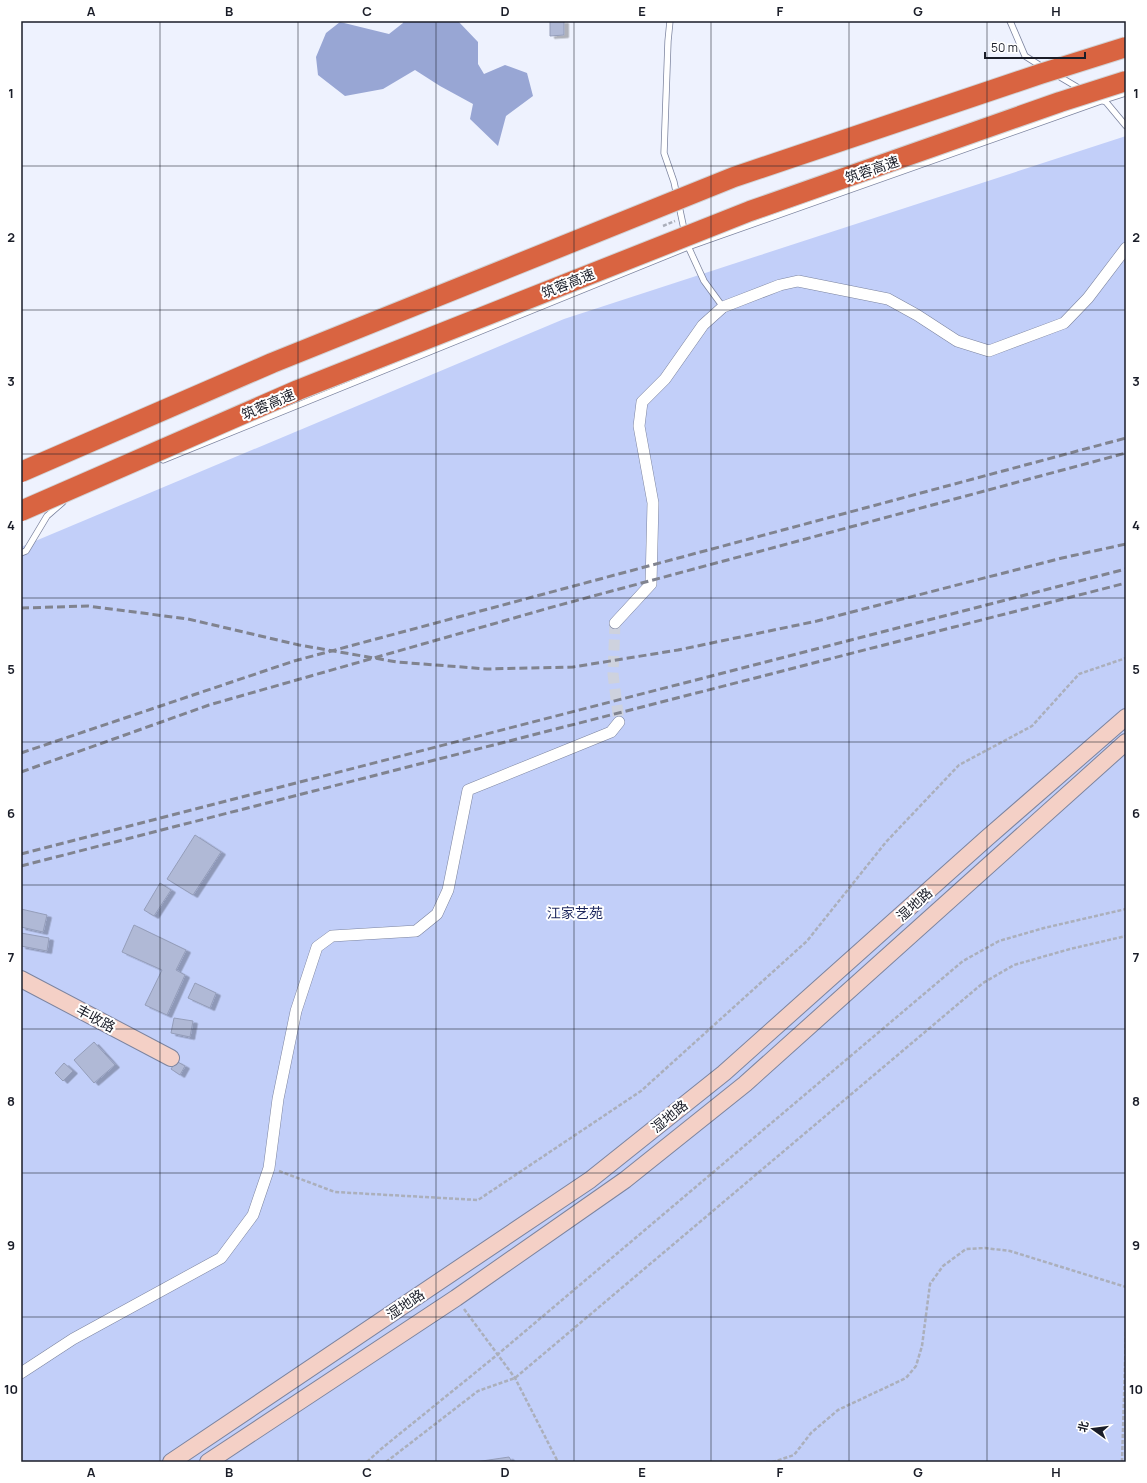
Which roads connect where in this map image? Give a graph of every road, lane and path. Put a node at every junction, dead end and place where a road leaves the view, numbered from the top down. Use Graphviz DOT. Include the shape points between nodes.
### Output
graph roads {
  1 [pos="670,21"];
  2 [pos="1010,21"];
  3 [pos="1126,47"];
  4 [pos="1126,81"];
  5 [pos="1126,93"];
  6 [pos="1101,101"];
  7 [pos="1126,126"];
  8 [pos="688,247"];
  9 [pos="1126,248"];
  10 [pos="723,307"];
  11 [pos="160,461"];
  12 [pos="21,472"];
  13 [pos="70,498"];
  14 [pos="21,511"];
  15 [pos="21,553"];
  16 [pos="615,623"];
  17 [pos="1126,658"];
  18 [pos="1126,717"];
  19 [pos="619,722"];
  20 [pos="1126,742"];
  21 [pos="1126,909"];
  22 [pos="1126,936"];
  23 [pos="21,979"];
  24 [pos="171,1058"];
  25 [pos="269,1168"];
  26 [pos="1126,1287"];
  27 [pos="456,1298"];
  28 [pos="1126,1332"];
  29 [pos="497,1355"];
  30 [pos="21,1373"];
  31 [pos="515,1378"];
  32 [pos="171,1462"];
  33 [pos="209,1462"];
  34 [pos="367,1462"];
  35 [pos="386,1462"];
  36 [pos="558,1462"];
  37 [pos="766,1462"];
  38 [pos="1122,1462"];
  1 -- 8 [label="lane" via="664,153 674,182"];
  2 -- 6 [label="lane" via="1024,56"];
  3 -- 12 [label="highway, bridge" via="734,177 272,363"];
  4 -- 14 [label="highway, 筑蓉高速, bridge" via="750,212 298,390"];
  5 -- 6 [label="lane"];
  6 -- 7 [label="lane" via="1106,102"];
  6 -- 8 [label="lane"];
  8 -- 10 [label="lane" via="704,281"];
  8 -- 11 [label="lane"];
  9 -- 10 [label="street" via="1088,298 1064,323 989,351 957,341 888,299 798,280"];
  10 -- 16 [label="street" via="703,325 665,379 642,402 639,426 653,504 651,584"];
  13 -- 15 [label="lane" via="64,500 47,516 26,551"];
  17 -- 25 [label="path" via="1079,674 1032,726 959,765 886,842 807,941 659,1075 641,1091 478,1200 335,1192"];
  18 -- 32 [label="street, 湿地路" via="724,1073 590,1180"];
  19 -- 25 [label="street" via="611,732 468,790 448,890 437,914 416,931 332,936 317,947 296,1011 278,1099"];
  20 -- 27 [label="street, 湿地路" via="744,1084 625,1180"];
  21 -- 29 [label="path" via="999,941 963,961"];
  22 -- 31 [label="path" via="1014,965 983,983"];
  23 -- 24 [label="street, 丰收路"];
  25 -- 30 [label="street" via="253,1215 221,1258 73,1339"];
  26 -- 37 [label="path" via="1010,1251 966,1249 943,1266 930,1284 922,1346 916,1366 906,1378 838,1410 811,1433 794,1455"];
  27 -- 29 [label="path"];
  27 -- 33 [label="street, 湿地路"];
  28 -- 38 [label="path"];
  29 -- 31 [label="path"];
  29 -- 34 [label="path"];
  31 -- 35 [label="path" via="478,1391"];
  31 -- 36 [label="path"];
}
